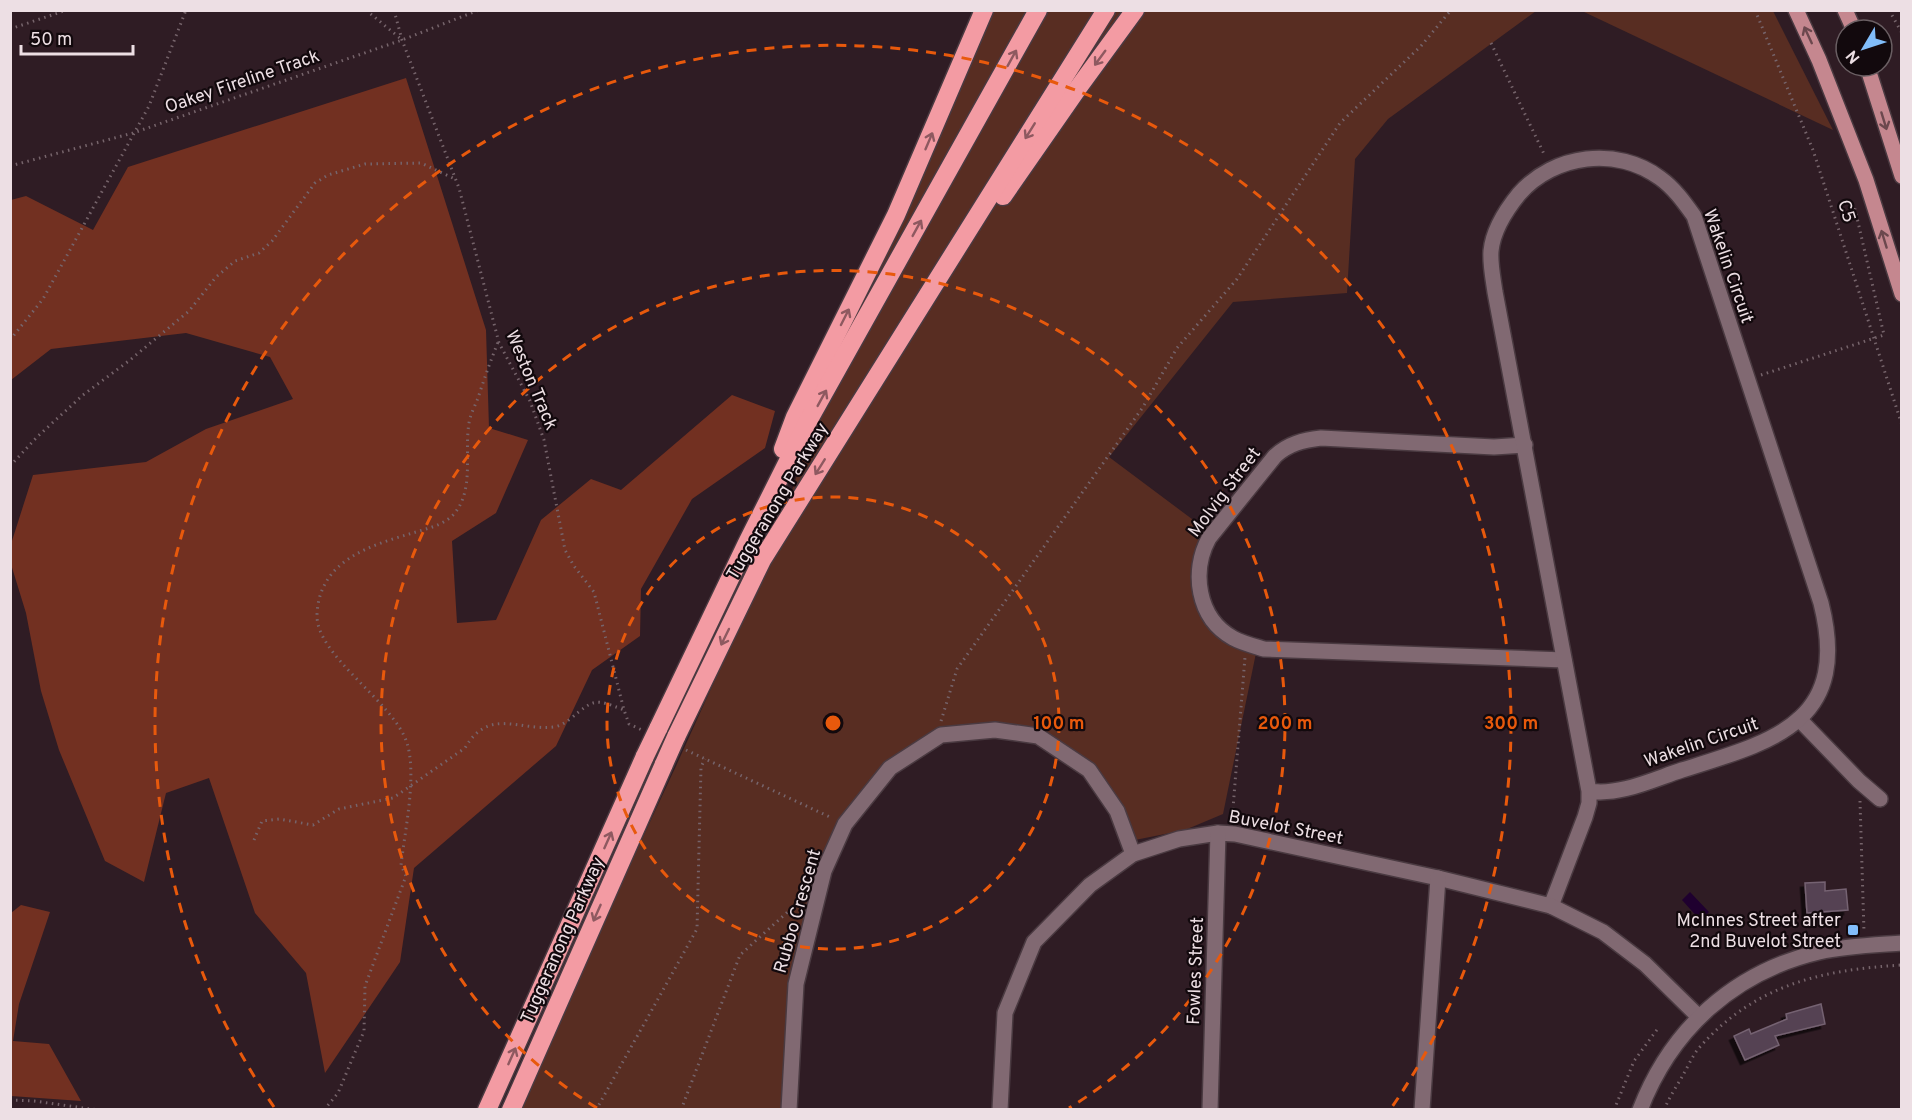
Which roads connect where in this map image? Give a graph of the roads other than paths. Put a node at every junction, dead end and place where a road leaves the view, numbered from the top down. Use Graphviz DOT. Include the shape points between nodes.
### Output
graph roads {
  1 [pos="984,10"];
  2 [pos="1038,10"];
  3 [pos="1106,10"];
  4 [pos="1135,10"];
  5 [pos="1796,10"];
  6 [pos="1871,78"];
  7 [pos="1902,176"];
  8 [pos="1902,294"];
  9 [pos="862,400"];
  10 [pos="1525,445"];
  11 [pos="747,543"];
  12 [pos="1564,660"];
  13 [pos="1799,720"];
  14 [pos="1589,791"];
  15 [pos="1880,799"];
  16 [pos="1218,833"];
  17 [pos="1133,854"];
  18 [pos="1438,878"];
  19 [pos="1551,906"];
  20 [pos="1902,943"];
  21 [pos="1698,1016"];
  22 [pos="487,1110"];
  23 [pos="511,1110"];
  24 [pos="789,1110"];
  25 [pos="1000,1110"];
  26 [pos="1210,1110"];
  27 [pos="1422,1110"];
  28 [pos="1640,1110"];
  11 -- 1 [label="highway, one-way" via="795,417 896,215"];
  11 -- 2 [label="highway, Tuggeranong Parkway, one-way" via="807,423"];
  3 -- 9 [label="highway, Tuggeranong Parkway, one-way"];
  4 -- 9 [label="highway, one-way"];
  8 -- 5 [label="main road, one-way" via="1866,180"];
  6 -- 7 [label="main road, one-way"];
  9 -- 23 [label="highway, Tuggeranong Parkway, one-way, bridge" via="762,560 680,743 664,764"];
  10 -- 12 [label="street, Wakelin Circuit"];
  10 -- 12 [label="street, Molvig Street" via="1494,447 1321,438 1284,448 1209,538 1200,560 1199,583 1214,622 1232,638 1264,649"];
  10 -- 13 [label="street, Wakelin Circuit" via="1495,292 1491,251 1503,216 1534,180 1564,163 1614,159 1645,169 1673,190 1694,216 1701,233 1821,603 1829,644 1826,673 1815,699"];
  22 -- 11 [label="highway, Tuggeranong Parkway, one-way, bridge" via="654,731"];
  12 -- 14 [label="street, Wakelin Circuit"];
  13 -- 14 [label="street, Wakelin Circuit" via="1762,743 1720,758 1616,791"];
  13 -- 15 [label="street"];
  14 -- 19 [label="street, Wakelin Circuit" via="1589,802"];
  16 -- 17 [label="street, Buvelot Street" via="1179,839"];
  16 -- 18 [label="street, Buvelot Street"];
  16 -- 26 [label="street, Fowles Street"];
  17 -- 24 [label="street, Rubbo Crescent" via="1117,811 1089,770 1038,736 995,730 941,735 890,768 845,824 824,871 796,984"];
  17 -- 25 [label="street, Buvelot Street" via="1090,885 1034,942 1005,1012"];
  18 -- 19 [label="street, Buvelot Street"];
  18 -- 27 [label="street"];
  19 -- 21 [label="street, Buvelot Street" via="1603,932 1646,964"];
  20 -- 21 [label="street" via="1820,952 1778,965 1734,989"];
  21 -- 28 [label="street" via="1662,1062"];
}
